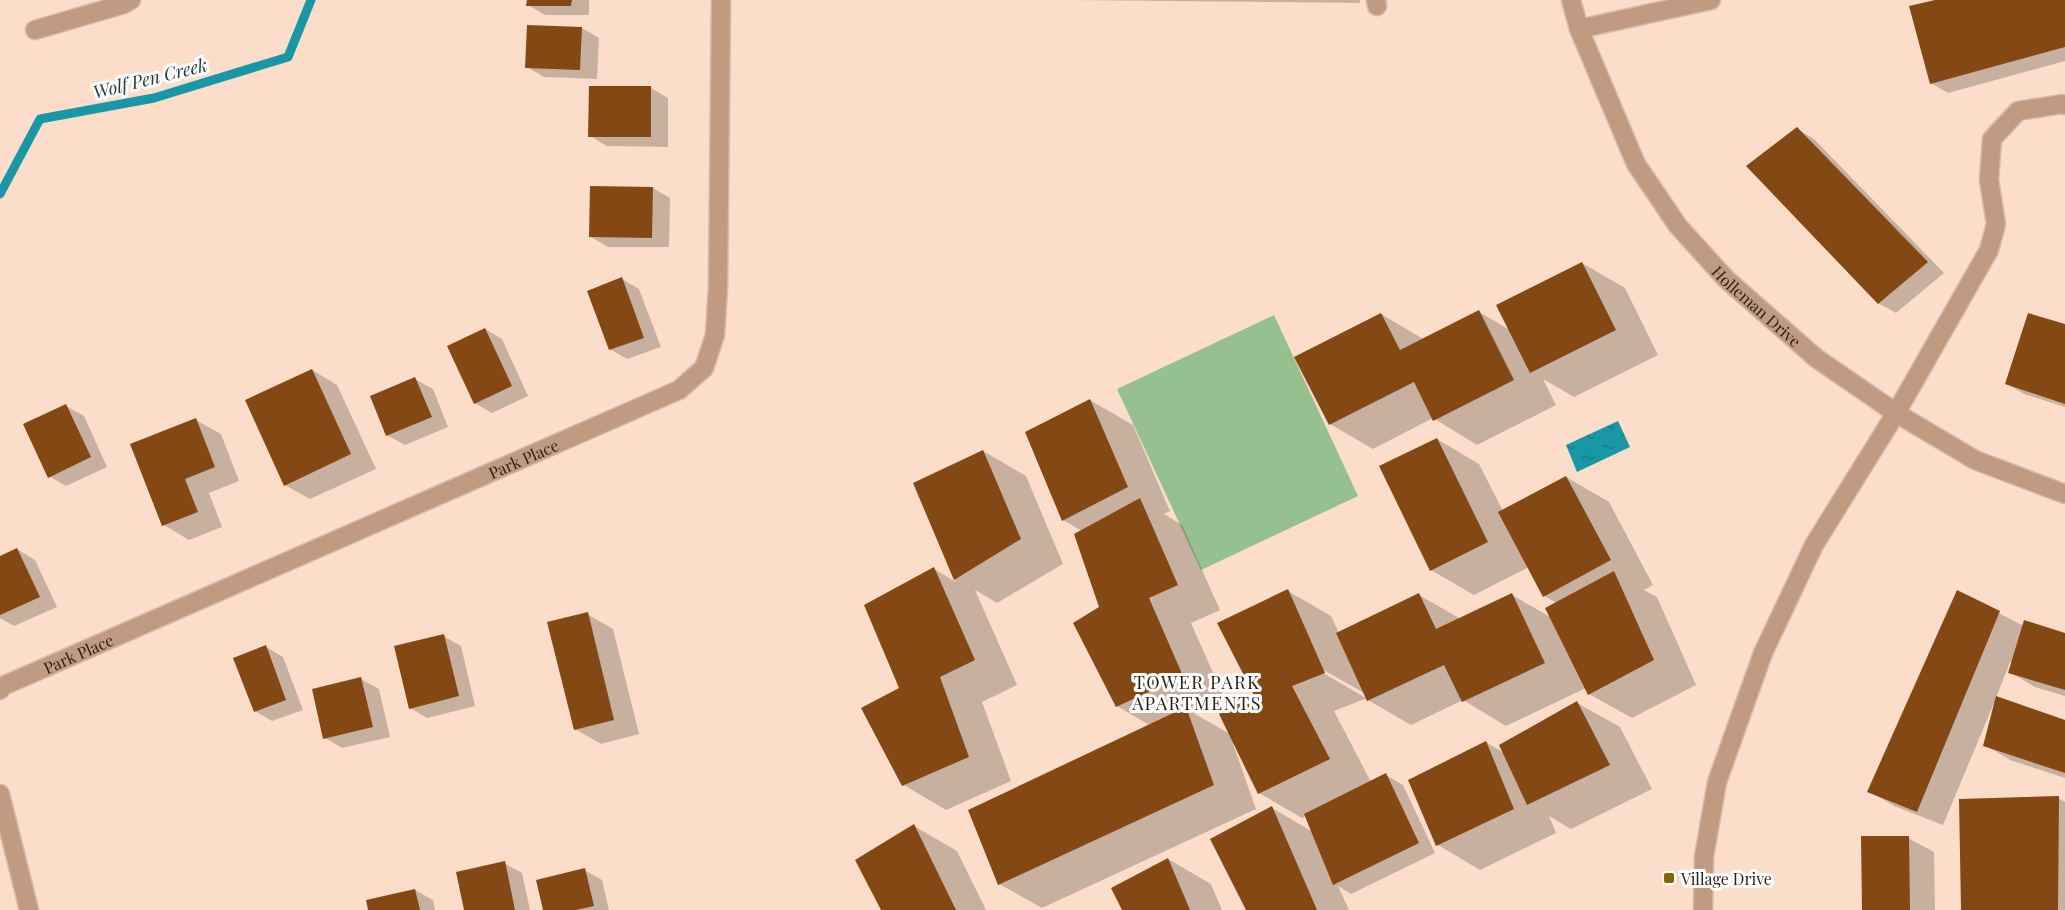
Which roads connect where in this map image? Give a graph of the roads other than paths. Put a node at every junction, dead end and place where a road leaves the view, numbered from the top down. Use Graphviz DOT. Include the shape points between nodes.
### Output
graph roads {
  1 [pos="131,0"];
  2 [pos="721,0"];
  3 [pos="1572,0"];
  4 [pos="1710,0"];
  5 [pos="1579,29"];
  6 [pos="35,30"];
  7 [pos="2065,105"];
  8 [pos="1896,413"];
  9 [pos="2065,494"];
  10 [pos="0,690"];
  11 [pos="0,794"];
  12 [pos="29,910"];
  13 [pos="1703,910"];
  1 -- 6 [label="street"];
  2 -- 10 [label="street, Park Place" via="718,287 715,335 704,368 679,390"];
  3 -- 5 [label="street, Holleman Drive"];
  4 -- 5 [label="street"];
  5 -- 8 [label="street, Holleman Drive" via="1636,164 1678,226 1726,279 1816,358"];
  7 -- 8 [label="street" via="2018,111 1992,140 1989,180 1996,224 1989,250"];
  8 -- 9 [label="street, Holleman Drive" via="1975,460"];
  8 -- 13 [label="street" via="1814,545 1763,653 1717,782 1704,857"];
  11 -- 12 [label="street"];
}
